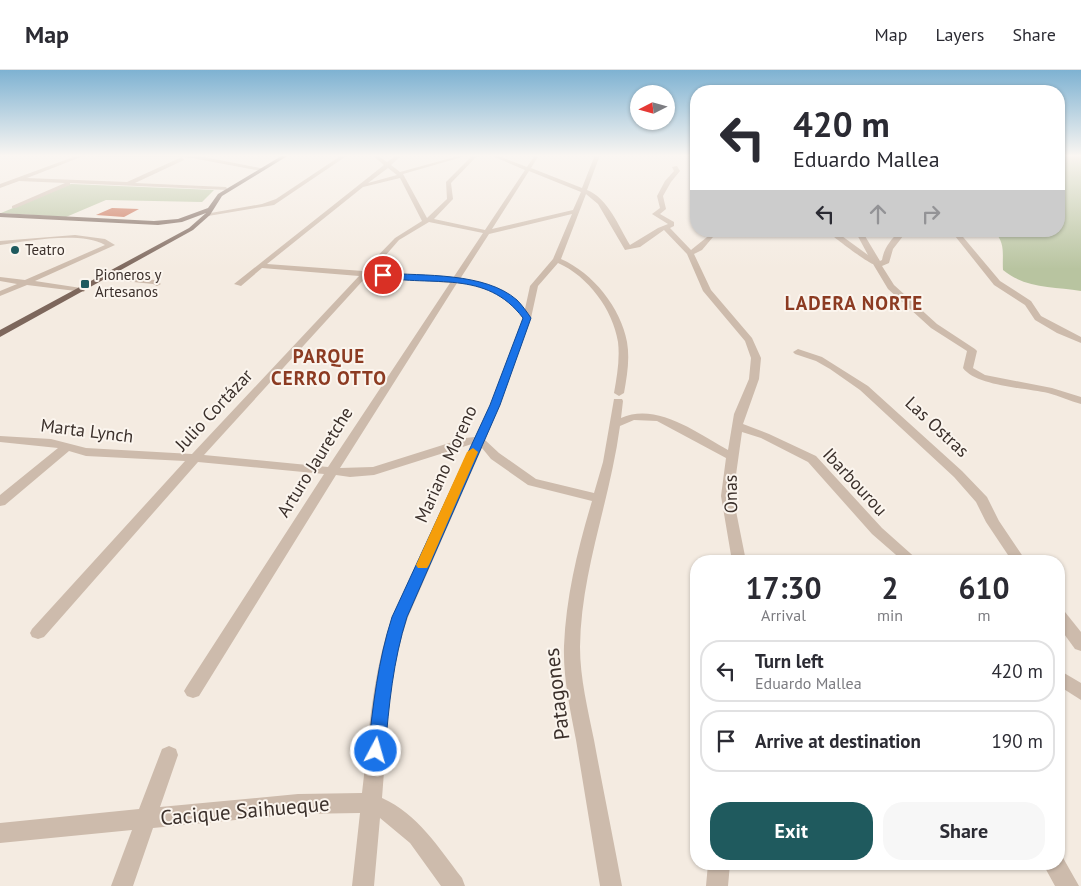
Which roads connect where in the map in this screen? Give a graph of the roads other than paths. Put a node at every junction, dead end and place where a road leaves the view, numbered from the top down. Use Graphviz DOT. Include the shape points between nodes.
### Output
graph roads {
  1 [pos="45,193"];
  2 [pos="222,193"];
  3 [pos="288,193"];
  4 [pos="351,193"];
  5 [pos="411,193"];
  6 [pos="449,193"];
  7 [pos="512,193"];
  8 [pos="584,193"];
  9 [pos="588,193"];
  10 [pos="662,193"];
  11 [pos="290,201"];
  12 [pos="264,205"];
  13 [pos="14,206"];
  14 [pos="209,212"];
  15 [pos="577,212"];
  16 [pos="0,215"];
  17 [pos="430,220"];
  18 [pos="665,228"];
  19 [pos="486,232"];
  20 [pos="710,237"];
  21 [pos="839,237"];
  22 [pos="861,237"];
  23 [pos="898,237"];
  24 [pos="959,237"];
  25 [pos="0,242"];
  26 [pos="690,253"];
  27 [pos="557,260"];
  28 [pos="876,263"];
  29 [pos="260,266"];
  30 [pos="365,274"];
  31 [pos="104,277"];
  32 [pos="0,278"];
  33 [pos="454,280"];
  34 [pos="25,282"];
  35 [pos="157,284"];
  36 [pos="238,284"];
  37 [pos="81,290"];
  38 [pos="0,294"];
  39 [pos="527,318"];
  40 [pos="0,334"];
  41 [pos="1081,340"];
  42 [pos="798,352"];
  43 [pos="1081,400"];
  44 [pos="616,424"];
  45 [pos="737,426"];
  46 [pos="0,440"];
  47 [pos="477,440"];
  48 [pos="66,448"];
  49 [pos="731,456"];
  50 [pos="194,458"];
  51 [pos="331,472"];
  52 [pos="598,498"];
  53 [pos="0,502"];
  54 [pos="738,555"];
  55 [pos="905,555"];
  56 [pos="1015,555"];
  57 [pos="1065,624"];
  58 [pos="38,633"];
  59 [pos="1081,644"];
  60 [pos="1065,681"];
  61 [pos="193,691"];
  62 [pos="1081,692"];
  63 [pos="169,755"];
  64 [pos="371,803"];
  65 [pos="146,819"];
  66 [pos="0,833"];
  67 [pos="718,870"];
  68 [pos="1058,870"];
  69 [pos="122,886"];
  70 [pos="363,886"];
  71 [pos="454,886"];
  72 [pos="611,886"];
  73 [pos="717,886"];
  74 [pos="1068,886"];
  1 -- 13 [label="street"];
  2 -- 14 [label="main road"];
  3 -- 12 [label="street"];
  4 -- 29 [label="street"];
  5 -- 17 [label="street" via="422,217"];
  6 -- 17 [label="street, Julio Cortázar" via="450,199"];
  7 -- 19 [label="street, Arturo Jauretche"];
  8 -- 15 [label="street, Mariano Moreno"];
  9 -- 18 [label="street" via="601,203 628,248"];
  10 -- 18 [label="street" via="663,209 655,214 672,223"];
  11 -- 12 [label="street"];
  12 -- 14 [label="street"];
  14 -- 16 [label="main road" via="160,223"];
  14 -- 31 [label="main road" via="196,226"];
  15 -- 19 [label="street"];
  15 -- 27 [label="street, Mariano Moreno"];
  17 -- 19 [label="street"];
  17 -- 30 [label="street, Julio Cortázar" via="397,238"];
  18 -- 26 [label="street"];
  19 -- 33 [label="street, Arturo Jauretche"];
  20 -- 26 [label="street" via="700,249"];
  21 -- 28 [label="street"];
  22 -- 28 [label="street"];
  23 -- 28 [label="street" via="885,263"];
  24 -- 41 [label="street" via="997,282 1028,303 1038,318"];
  25 -- 34 [label="street" via="63,237 100,240 111,245"];
  26 -- 45 [label="street, Onas" via="707,291 749,340 756,358 754,379"];
  27 -- 39 [label="street, Mariano Moreno" via="534,286"];
  27 -- 44 [label="street, Patagones" via="592,283 617,325 622,343 622,373"];
  28 -- 43 [label="street" via="885,279 934,326 967,346 972,352 968,368 971,372"];
  29 -- 30 [label="street"];
  29 -- 36 [label="street"];
  30 -- 33 [label="street"];
  30 -- 50 [label="street, Julio Cortázar"];
  31 -- 35 [label="street"];
  31 -- 37 [label="main road"];
  32 -- 34 [label="street"];
  33 -- 39 [label="street" via="480,284 502,293 515,302"];
  33 -- 51 [label="street, Arturo Jauretche"];
  34 -- 37 [label="street"];
  34 -- 38 [label="street"];
  37 -- 40 [label="main road"];
  39 -- 47 [label="street, Mariano Moreno" via="495,405"];
  42 -- 56 [label="street, Las Ostras" via="834,367 864,388 958,474 982,500"];
  44 -- 49 [label="street" via="632,417 659,418"];
  44 -- 52 [label="street, Patagones" via="610,462"];
  45 -- 49 [label="street, Onas"];
  45 -- 55 [label="street, Ibarbourou" via="812,459 876,531"];
  46 -- 48 [label="street, Marta Lynch" via="51,443"];
  47 -- 51 [label="street, Marta Lynch" via="460,442 362,474"];
  47 -- 52 [label="street" via="532,482"];
  47 -- 64 [label="street, Mariano Moreno" via="390,646"];
  48 -- 50 [label="street, Marta Lynch"];
  48 -- 53 [label="street"];
  49 -- 54 [label="street, Onas" via="727,496"];
  50 -- 51 [label="street, Marta Lynch"];
  50 -- 58 [label="street, Julio Cortázar"];
  51 -- 61 [label="street, Arturo Jauretche"];
  52 -- 72 [label="street, Patagones" via="575,606 572,647 573,670"];
  57 -- 59 [label="street"];
  60 -- 62 [label="street"];
  63 -- 65 [label="street"];
  64 -- 65 [label="street, Cacique Saihueque" via="298,804"];
  64 -- 70 [label="street, Mariano Moreno"];
  64 -- 71 [label="street, Cacique Saihueque" via="390,812 417,836"];
  65 -- 66 [label="street, Cacique Saihueque"];
  65 -- 69 [label="street"];
  67 -- 73 [label="street"];
  68 -- 74 [label="street"];
}
